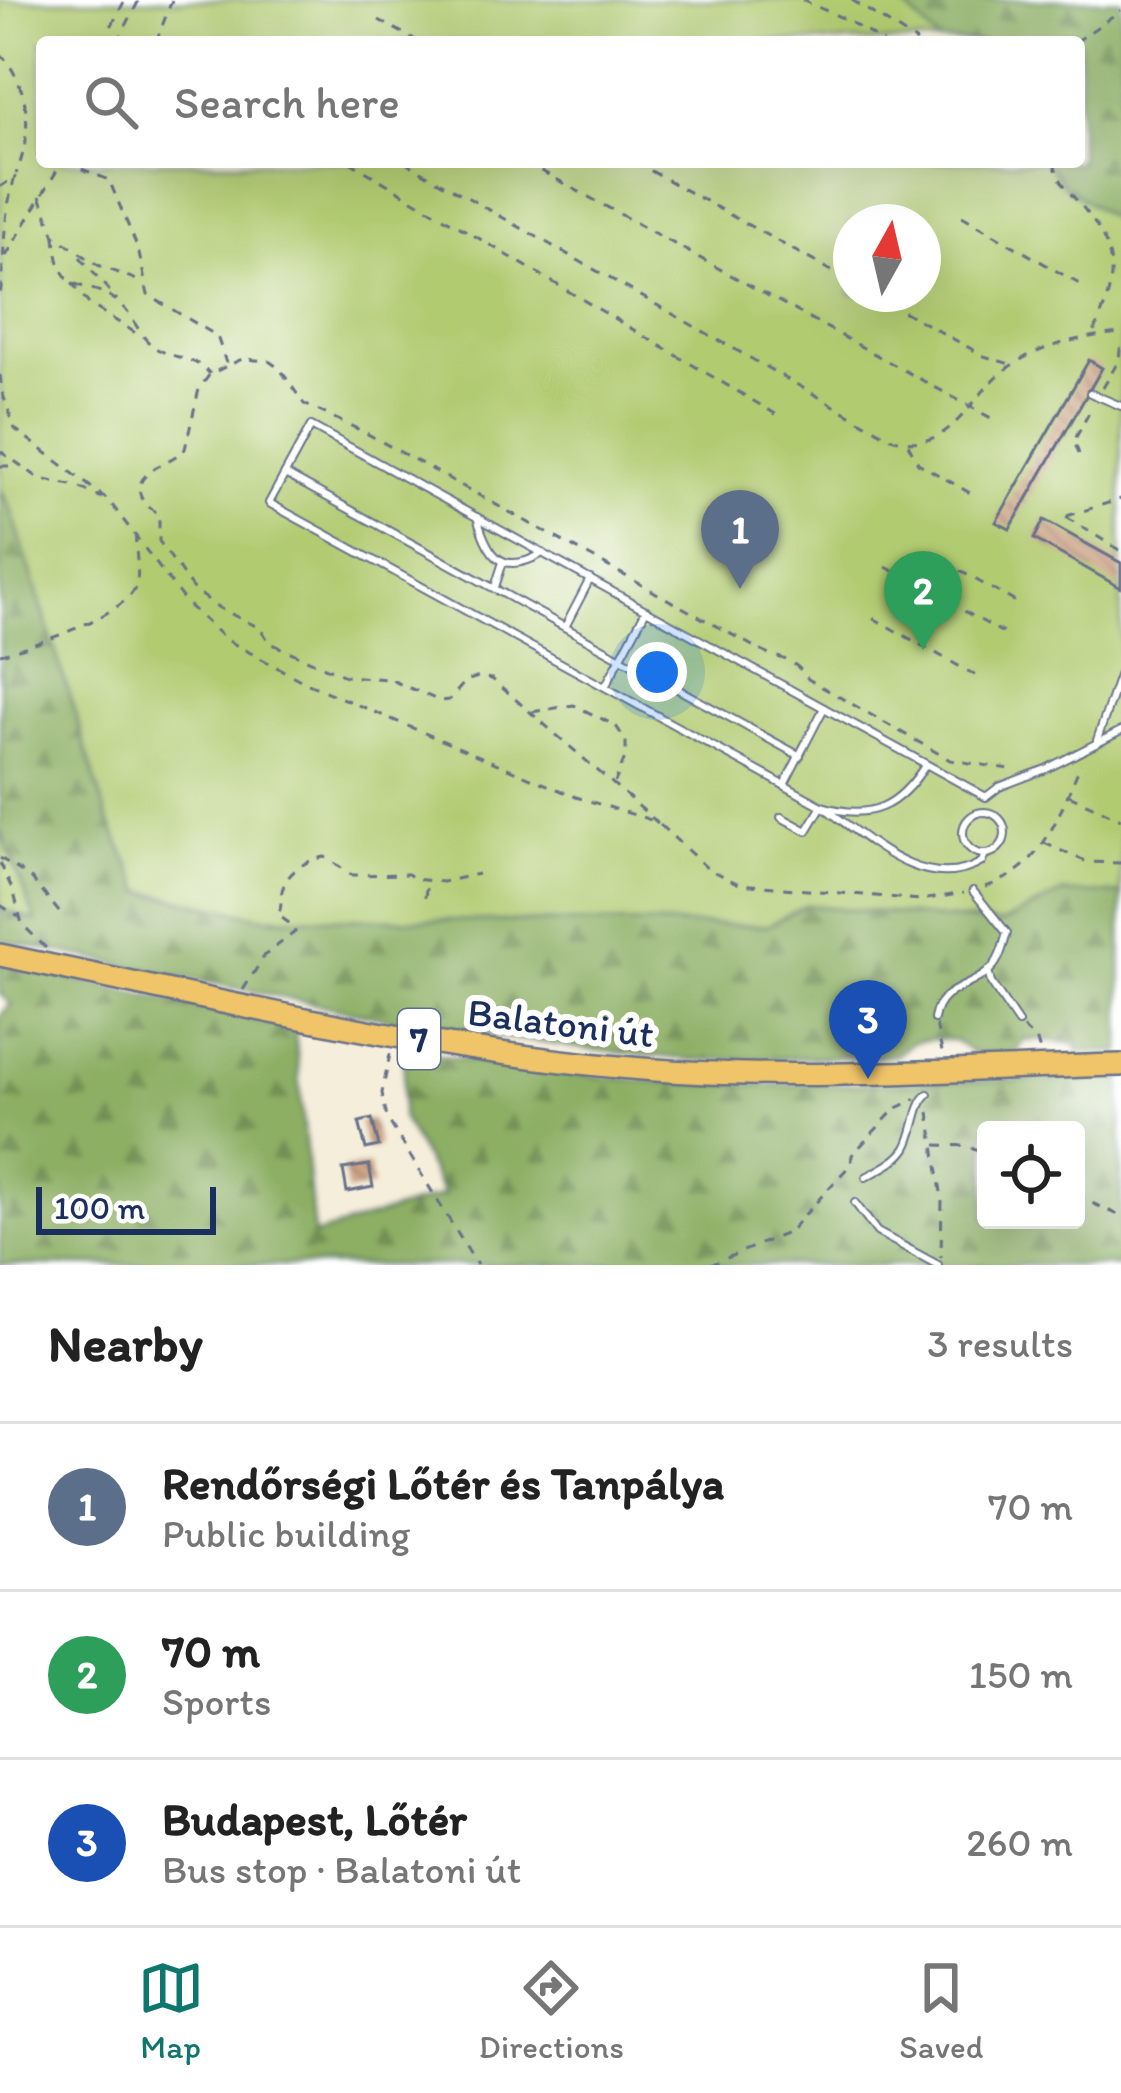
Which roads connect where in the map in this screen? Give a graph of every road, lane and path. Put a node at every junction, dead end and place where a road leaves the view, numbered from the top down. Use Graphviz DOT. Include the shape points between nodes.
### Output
graph roads {
  1 [pos="125,0"];
  2 [pos="139,0"];
  3 [pos="172,0"];
  4 [pos="802,0"];
  5 [pos="852,0"];
  6 [pos="1121,10"];
  7 [pos="379,20"];
  8 [pos="106,36"];
  9 [pos="121,36"];
  10 [pos="158,36"];
  11 [pos="407,36"];
  12 [pos="873,36"];
  13 [pos="908,36"];
  14 [pos="1084,36"];
  15 [pos="0,53"];
  16 [pos="60,168"];
  17 [pos="80,168"];
  18 [pos="91,168"];
  19 [pos="360,168"];
  20 [pos="417,168"];
  21 [pos="536,168"];
  22 [pos="645,168"];
  23 [pos="1056,168"];
  24 [pos="91,172"];
  25 [pos="15,177"];
  26 [pos="0,187"];
  27 [pos="40,196"];
  28 [pos="962,216"];
  29 [pos="56,236"];
  30 [pos="74,251"];
  31 [pos="5,257"];
  32 [pos="833,272"];
  33 [pos="70,281"];
  34 [pos="144,282"];
  35 [pos="1081,285"];
  36 [pos="0,296"];
  37 [pos="118,301"];
  38 [pos="905,312"];
  39 [pos="1121,333"];
  40 [pos="141,336"];
  41 [pos="1091,338"];
  42 [pos="226,364"];
  43 [pos="1012,365"];
  44 [pos="0,374"];
  45 [pos="210,374"];
  46 [pos="1090,393"];
  47 [pos="1121,406"];
  48 [pos="973,408"];
  49 [pos="779,416"];
  50 [pos="991,418"];
  51 [pos="907,443"];
  52 [pos="0,451"];
  53 [pos="0,466"];
  54 [pos="20,466"];
  55 [pos="285,474"];
  56 [pos="970,493"];
  57 [pos="1121,499"];
  58 [pos="109,501"];
  59 [pos="477,517"];
  60 [pos="136,535"];
  61 [pos="1121,551"];
  62 [pos="543,554"];
  63 [pos="503,562"];
  64 [pos="944,562"];
  65 [pos="886,567"];
  66 [pos="590,579"];
  67 [pos="494,589"];
  68 [pos="1021,605"];
  69 [pos="646,610"];
  70 [pos="873,618"];
  71 [pos="565,627"];
  72 [pos="1003,633"];
  73 [pos="0,654"];
  74 [pos="620,657"];
  75 [pos="1121,670"];
  76 [pos="982,679"];
  77 [pos="606,685"];
  78 [pos="824,708"];
  79 [pos="531,712"];
  80 [pos="1121,730"];
  81 [pos="1093,743"];
  82 [pos="800,756"];
  83 [pos="926,764"];
  84 [pos="614,784"];
  85 [pos="784,786"];
  86 [pos="1067,795"];
  87 [pos="986,797"];
  88 [pos="823,806"];
  89 [pos="986,812"];
  90 [pos="781,817"];
  91 [pos="1121,819"];
  92 [pos="1044,843"];
  93 [pos="985,854"];
  94 [pos="0,861"];
  95 [pos="1121,863"];
  96 [pos="478,874"];
  97 [pos="427,880"];
  98 [pos="973,891"];
  99 [pos="425,897"];
  100 [pos="0,905"];
  101 [pos="60,913"];
  102 [pos="20,918"];
  103 [pos="0,955"];
  104 [pos="45,964"];
  105 [pos="988,971"];
  106 [pos="238,1003"];
  107 [pos="934,1019"];
  108 [pos="1018,1023"];
  109 [pos="393,1034"];
  110 [pos="1121,1065"];
  111 [pos="1046,1067"];
  112 [pos="947,1070"];
  113 [pos="924,1097"];
  114 [pos="934,1146"];
  115 [pos="977,1151"];
  116 [pos="866,1177"];
  117 [pos="1085,1200"];
  118 [pos="855,1203"];
  119 [pos="1121,1216"];
  120 [pos="477,1265"];
  121 [pos="710,1265"];
  122 [pos="939,1265"];
  1 -- 8 [label="path"];
  2 -- 9 [label="path"];
  3 -- 10 [label="path"];
  4 -- 12 [label="path"];
  5 -- 13 [label="path"];
  6 -- 14 [label="path"];
  7 -- 11 [label="path"];
  15 -- 25 [label="path" via="28,120"];
  16 -- 27 [label="path"];
  17 -- 24 [label="path"];
  18 -- 24 [label="path"];
  19 -- 49 [label="path"];
  20 -- 51 [label="path"];
  21 -- 48 [label="path"];
  22 -- 32 [label="path"];
  23 -- 41 [label="path" via="1115,261"];
  24 -- 34 [label="path" via="109,180"];
  25 -- 26 [label="path"];
  25 -- 31 [label="path"];
  27 -- 29 [label="path"];
  27 -- 31 [label="path"];
  28 -- 35 [label="path"];
  29 -- 30 [label="path"];
  29 -- 33 [label="path"];
  30 -- 34 [label="path"];
  30 -- 37 [label="path"];
  31 -- 36 [label="path"];
  33 -- 37 [label="path"];
  33 -- 40 [label="path" via="89,304"];
  34 -- 42 [label="path" via="155,302 217,336"];
  37 -- 40 [label="path"];
  38 -- 43 [label="path"];
  39 -- 41 [label="path"];
  40 -- 45 [label="path"];
  41 -- 43 [label="path"];
  43 -- 48 [label="path"];
  44 -- 58 [label="path" via="15,429"];
  46 -- 47 [label="lane"];
  48 -- 50 [label="path"];
  48 -- 51 [label="path" via="935,437"];
  51 -- 56 [label="path" via="918,463"];
  52 -- 54 [label="path"];
  53 -- 54 [label="path"];
  54 -- 58 [label="path"];
  55 -- 59 [label="lane" via="311,426"];
  55 -- 67 [label="lane"];
  55 -- 77 [label="lane" via="269,503"];
  57 -- 61 [label="path" via="1066,517"];
  58 -- 60 [label="path"];
  59 -- 62 [label="lane"];
  59 -- 63 [label="lane" via="483,540"];
  60 -- 73 [label="path" via="137,582 122,603 69,632"];
  60 -- 98 [label="path" via="186,603 257,658 576,797 658,823 708,869 739,884 921,900"];
  62 -- 63 [label="lane"];
  62 -- 66 [label="lane"];
  63 -- 67 [label="lane"];
  64 -- 68 [label="path"];
  65 -- 72 [label="path"];
  66 -- 69 [label="lane"];
  66 -- 71 [label="lane"];
  67 -- 71 [label="lane"];
  69 -- 74 [label="lane"];
  69 -- 78 [label="lane"];
  70 -- 76 [label="path"];
  71 -- 74 [label="lane"];
  74 -- 77 [label="lane"];
  74 -- 82 [label="lane"];
  75 -- 81 [label="lane"];
  77 -- 85 [label="lane"];
  78 -- 82 [label="lane"];
  78 -- 83 [label="lane"];
  79 -- 84 [label="path" via="574,705 616,726 626,755"];
  80 -- 81 [label="lane"];
  81 -- 86 [label="path"];
  81 -- 87 [label="lane"];
  82 -- 85 [label="lane"];
  83 -- 87 [label="lane"];
  83 -- 88 [label="lane" via="872,813"];
  85 -- 88 [label="lane"];
  86 -- 91 [label="path"];
  86 -- 92 [label="path"];
  87 -- 89 [label="lane"];
  88 -- 90 [label="lane" via="808,831"];
  88 -- 93 [label="lane" via="928,871 962,872"];
  89 -- 93 [label="lane" via="1005,830 999,848"];
  89 -- 93 [label="lane" via="968,818 962,836 972,852"];
  92 -- 95 [label="path" via="1087,862"];
  92 -- 98 [label="path" via="1024,869"];
  94 -- 101 [label="path" via="30,878"];
  94 -- 102 [label="path"];
  96 -- 97 [label="path"];
  97 -- 99 [label="path"];
  97 -- 106 [label="path" via="352,875 325,857 302,864 286,881 278,915 295,932 265,955"];
  98 -- 105 [label="lane" via="1007,933"];
  100 -- 102 [label="path"];
  102 -- 104 [label="path" via="46,948"];
  103 -- 104 [label="main road, Balatoni út / 7"];
  104 -- 106 [label="main road, Balatoni út / 7"];
  105 -- 107 [label="lane" via="951,990"];
  105 -- 108 [label="lane"];
  106 -- 109 [label="main road, Balatoni út / 7"];
  107 -- 112 [label="path"];
  108 -- 111 [label="path" via="1037,1041"];
  109 -- 112 [label="main road, Balatoni út / 7" via="659,1071"];
  109 -- 120 [label="path" via="382,1093 387,1118"];
  110 -- 111 [label="main road, Balatoni út / 7"];
  111 -- 112 [label="main road, Balatoni út / 7"];
  113 -- 114 [label="path"];
  113 -- 116 [label="lane" via="906,1148"];
  113 -- 121 [label="path" via="896,1109 789,1232"];
  114 -- 115 [label="path"];
  114 -- 122 [label="path" via="944,1222"];
  117 -- 119 [label="path"];
  118 -- 122 [label="lane" via="877,1232"];
}
